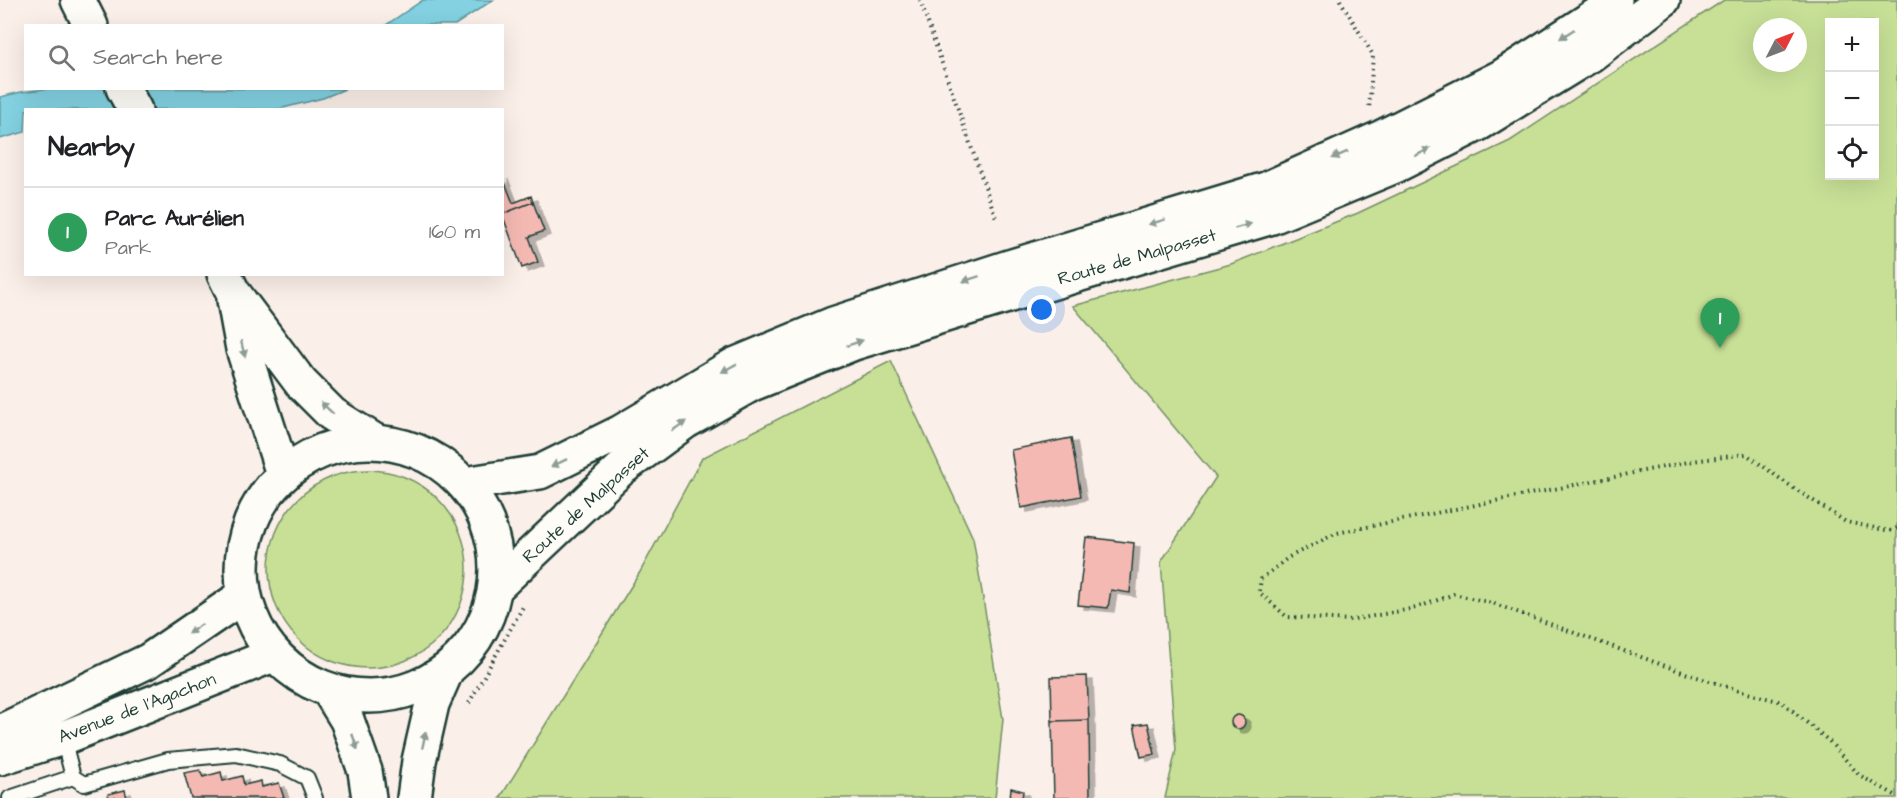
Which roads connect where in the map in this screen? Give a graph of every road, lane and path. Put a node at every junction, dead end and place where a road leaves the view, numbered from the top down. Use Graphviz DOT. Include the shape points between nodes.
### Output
graph roads {
  1 [pos="78,0"];
  2 [pos="920,0"];
  3 [pos="1340,0"];
  4 [pos="1615,0"];
  5 [pos="1663,0"];
  6 [pos="90,24"];
  7 [pos="124,90"];
  8 [pos="134,108"];
  9 [pos="1382,137"];
  10 [pos="996,218"];
  11 [pos="1013,280"];
  12 [pos="228,283"];
  13 [pos="375,441"];
  14 [pos="283,474"];
  15 [pos="464,484"];
  16 [pos="1897,528"];
  17 [pos="495,588"];
  18 [pos="243,596"];
  19 [pos="529,596"];
  20 [pos="273,655"];
  21 [pos="446,672"];
  22 [pos="329,692"];
  23 [pos="464,711"];
  24 [pos="0,732"];
  25 [pos="63,738"];
  26 [pos="0,758"];
  27 [pos="78,781"];
  28 [pos="1897,796"];
  29 [pos="10,798"];
  30 [pos="78,798"];
  31 [pos="315,798"];
  32 [pos="369,798"];
  33 [pos="414,798"];
  1 -- 6 [label="main road"];
  2 -- 10 [label="path"];
  3 -- 9 [label="path" via="1373,55 1369,111"];
  4 -- 9 [label="main road, Route de Malpasset, one-way" via="1501,77"];
  11 -- 5 [label="main road, Route de Malpasset, one-way" via="1272,217 1395,166 1500,111 1592,54"];
  7 -- 8 [label="main road"];
  9 -- 11 [label="main road, Route de Malpasset, one-way" via="1266,189"];
  11 -- 15 [label="main road, Route de Malpasset, one-way" via="833,324 734,364 621,432 540,472"];
  17 -- 11 [label="main road, Route de Malpasset, one-way" via="621,469 685,422 752,384"];
  13 -- 12 [label="main road, one-way" via="332,414 301,383"];
  12 -- 14 [label="main road, one-way" via="243,349"];
  13 -- 14 [label="main road" via="341,444 310,455"];
  13 -- 15 [label="main road" via="408,447 438,462"];
  14 -- 18 [label="main road" via="255,509 241,551"];
  15 -- 17 [label="main road" via="484,515 495,550"];
  16 -- 28 [label="path" via="1890,531 1846,522 1746,454 1693,461 1337,533 1289,557 1261,579 1259,592 1287,617 1298,618 1352,620 1416,608 1454,594 1492,603 1696,676 1782,702 1829,741 1859,775"];
  17 -- 21 [label="main road" via="487,620 470,649"];
  18 -- 20 [label="main road" via="254,627"];
  18 -- 24 [label="main road, Avenue de l'Agachon, one-way" via="148,661"];
  19 -- 23 [label="path"];
  20 -- 22 [label="main road" via="299,677"];
  20 -- 25 [label="main road, Avenue de l'Agachon"];
  21 -- 22 [label="main road" via="410,691 369,698"];
  33 -- 21 [label="main road, one-way" via="432,704"];
  22 -- 32 [label="main road, one-way" via="347,720"];
  25 -- 26 [label="main road, Avenue de l'Agachon"];
  25 -- 27 [label="lane"];
  27 -- 29 [label="lane"];
  27 -- 30 [label="lane"];
  27 -- 31 [label="lane" via="168,760 236,754 280,764 306,778"];
}
